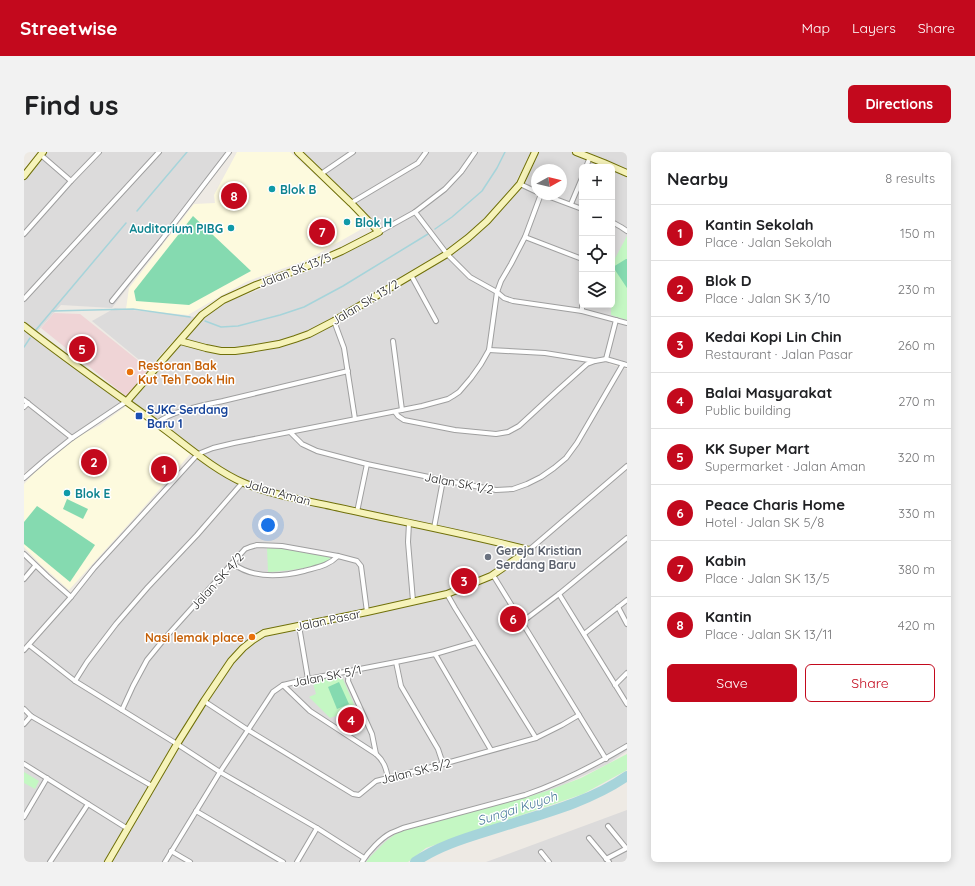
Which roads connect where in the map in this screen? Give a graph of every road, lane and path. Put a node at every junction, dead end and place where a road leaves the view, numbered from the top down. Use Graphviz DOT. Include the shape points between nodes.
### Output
graph roads {
  1 [pos="99,152"];
  2 [pos="159,152"];
  3 [pos="229,152"];
  4 [pos="298,152"];
  5 [pos="353,152"];
  6 [pos="426,152"];
  7 [pos="475,152"];
  8 [pos="535,152"];
  9 [pos="576,152"];
  10 [pos="42,154"];
  11 [pos="590,157"];
  12 [pos="587,164"];
  13 [pos="627,173"];
  14 [pos="321,174"];
  15 [pos="24,176"];
  16 [pos="71,181"];
  17 [pos="520,184"];
  18 [pos="579,185"];
  19 [pos="531,189"];
  20 [pos="540,200"];
  21 [pos="559,200"];
  22 [pos="351,203"];
  23 [pos="571,204"];
  24 [pos="579,208"];
  25 [pos="415,212"];
  26 [pos="615,224"];
  27 [pos="627,231"];
  28 [pos="379,232"];
  29 [pos="24,234"];
  30 [pos="525,237"];
  31 [pos="447,254"];
  32 [pos="579,258"];
  33 [pos="411,275"];
  34 [pos="497,292"];
  35 [pos="24,299"];
  36 [pos="112,301"];
  37 [pos="582,311"];
  38 [pos="616,320"];
  39 [pos="334,321"];
  40 [pos="436,321"];
  41 [pos="627,323"];
  42 [pos="24,326"];
  43 [pos="180,341"];
  44 [pos="393,341"];
  45 [pos="490,350"];
  46 [pos="606,359"];
  47 [pos="595,361"];
  48 [pos="625,364"];
  49 [pos="348,371"];
  50 [pos="24,400"];
  51 [pos="127,401"];
  52 [pos="28,403"];
  53 [pos="24,407"];
  54 [pos="402,410"];
  55 [pos="395,412"];
  56 [pos="355,420"];
  57 [pos="157,423"];
  58 [pos="290,432"];
  59 [pos="72,438"];
  60 [pos="198,454"];
  61 [pos="367,464"];
  62 [pos="627,466"];
  63 [pos="24,478"];
  64 [pos="443,480"];
  65 [pos="243,482"];
  66 [pos="357,512"];
  67 [pos="409,523"];
  68 [pos="434,528"];
  69 [pos="627,538"];
  70 [pos="529,550"];
  71 [pos="24,554"];
  72 [pos="338,556"];
  73 [pos="232,563"];
  74 [pos="35,566"];
  75 [pos="493,575"];
  76 [pos="24,579"];
  77 [pos="447,594"];
  78 [pos="559,594"];
  79 [pos="71,597"];
  80 [pos="627,600"];
  81 [pos="413,601"];
  82 [pos="618,607"];
  83 [pos="367,612"];
  84 [pos="522,622"];
  85 [pos="627,624"];
  86 [pos="299,626"];
  87 [pos="584,634"];
  88 [pos="476,642"];
  89 [pos="29,645"];
  90 [pos="24,650"];
  91 [pos="435,654"];
  92 [pos="396,662"];
  93 [pos="349,671"];
  94 [pos="627,674"];
  95 [pos="308,678"];
  96 [pos="75,681"];
  97 [pos="615,684"];
  98 [pos="284,685"];
  99 [pos="204,701"];
  100 [pos="627,704"];
  101 [pos="24,709"];
  102 [pos="122,710"];
  103 [pos="579,715"];
  104 [pos="31,716"];
  105 [pos="24,724"];
  106 [pos="248,730"];
  107 [pos="536,738"];
  108 [pos="178,744"];
  109 [pos="627,746"];
  110 [pos="491,750"];
  111 [pos="376,754"];
  112 [pos="606,759"];
  113 [pos="24,764"];
  114 [pos="443,764"];
  115 [pos="220,772"];
  116 [pos="47,778"];
  117 [pos="388,778"];
  118 [pos="152,786"];
  119 [pos="88,804"];
  120 [pos="196,811"];
  121 [pos="24,817"];
  122 [pos="608,826"];
  123 [pos="317,828"];
  124 [pos="128,829"];
  125 [pos="589,838"];
  126 [pos="627,848"];
  127 [pos="172,851"];
  128 [pos="541,852"];
  129 [pos="363,860"];
  130 [pos="608,860"];
  131 [pos="50,862"];
  132 [pos="108,862"];
  133 [pos="165,862"];
  134 [pos="190,862"];
  135 [pos="283,862"];
  136 [pos="297,862"];
  137 [pos="549,862"];
  1 -- 16 [label="street"];
  2 -- 35 [label="street"];
  3 -- 36 [label="street"];
  4 -- 14 [label="street"];
  5 -- 14 [label="street"];
  6 -- 22 [label="street" via="418,163"];
  7 -- 25 [label="street, Jalan SK 13/5" via="445,189"];
  8 -- 17 [label="street, Jalan SK 13/2"];
  9 -- 11 [label="street"];
  10 -- 15 [label="street"];
  10 -- 16 [label="street"];
  11 -- 12 [label="street"];
  11 -- 13 [label="street"];
  14 -- 22 [label="street"];
  16 -- 29 [label="street"];
  17 -- 19 [label="street"];
  17 -- 31 [label="street, Jalan SK 13/2" via="487,221"];
  18 -- 23 [label="street"];
  20 -- 30 [label="street"];
  21 -- 23 [label="street"];
  22 -- 28 [label="street"];
  23 -- 24 [label="street"];
  25 -- 28 [label="street, Jalan SK 13/5"];
  25 -- 31 [label="street"];
  26 -- 27 [label="street"];
  28 -- 43 [label="street, Jalan SK 13/5" via="342,251 223,300 202,315"];
  30 -- 32 [label="street"];
  30 -- 34 [label="street"];
  31 -- 33 [label="street, Jalan SK 13/2"];
  31 -- 34 [label="street" via="470,277"];
  33 -- 39 [label="street, Jalan SK 13/2"];
  33 -- 40 [label="street"];
  34 -- 37 [label="street" via="513,301"];
  34 -- 45 [label="street"];
  37 -- 38 [label="street"];
  38 -- 41 [label="street"];
  38 -- 46 [label="street"];
  39 -- 43 [label="street, Jalan SK 13/2" via="309,334 279,344 235,351 220,351"];
  39 -- 49 [label="street" via="344,348"];
  42 -- 51 [label="street, Jalan Aman"];
  43 -- 51 [label="street, Jalan SK 13/5"];
  44 -- 54 [label="street"];
  45 -- 47 [label="street" via="545,353"];
  45 -- 54 [label="street" via="459,392 438,402"];
  46 -- 47 [label="street"];
  46 -- 48 [label="street"];
  47 -- 55 [label="street" via="587,364 519,426 508,432 496,434 455,430 404,420"];
  48 -- 64 [label="street, Jalan SK 1/2" via="566,458 541,477 505,491"];
  49 -- 56 [label="street"];
  49 -- 57 [label="street" via="198,407 168,416"];
  50 -- 52 [label="street"];
  51 -- 57 [label="street, Jalan Aman"];
  51 -- 59 [label="street"];
  52 -- 53 [label="street"];
  52 -- 59 [label="street"];
  54 -- 55 [label="street"];
  55 -- 56 [label="street"];
  56 -- 58 [label="street"];
  57 -- 60 [label="street, Jalan Aman"];
  58 -- 60 [label="street" via="213,448"];
  58 -- 61 [label="street, Jalan SK 1/2" via="302,444 317,451"];
  59 -- 63 [label="street"];
  60 -- 65 [label="street, Jalan Aman"];
  60 -- 79 [label="street" via="99,562"];
  61 -- 64 [label="street, Jalan SK 1/2"];
  61 -- 66 [label="street"];
  62 -- 70 [label="street, Jalan Pasar"];
  64 -- 68 [label="street"];
  65 -- 66 [label="street, Jalan Aman" via="287,497"];
  65 -- 96 [label="street" via="116,624"];
  66 -- 67 [label="street, Jalan Aman"];
  67 -- 68 [label="street, Jalan Aman"];
  67 -- 81 [label="street"];
  68 -- 70 [label="street, Jalan Aman"];
  69 -- 78 [label="street"];
  70 -- 75 [label="street, Jalan Pasar"];
  71 -- 74 [label="street"];
  72 -- 73 [label="street" via="326,565 276,576 249,572"];
  72 -- 73 [label="street, Jalan SK 4/2" via="282,546 257,545 245,549"];
  72 -- 83 [label="street, Jalan SK 4/2" via="357,561 361,566"];
  73 -- 102 [label="street, Jalan SK 4/2" via="147,660"];
  74 -- 76 [label="street"];
  74 -- 79 [label="street"];
  75 -- 77 [label="street, Jalan Pasar"];
  75 -- 84 [label="street"];
  77 -- 81 [label="street, Jalan Pasar"];
  77 -- 88 [label="street"];
  78 -- 84 [label="street"];
  78 -- 87 [label="street"];
  79 -- 89 [label="street"];
  80 -- 82 [label="street"];
  81 -- 83 [label="street, Jalan Pasar"];
  82 -- 85 [label="street"];
  82 -- 87 [label="street"];
  83 -- 86 [label="street, Jalan Pasar"];
  84 -- 103 [label="street"];
  86 -- 95 [label="street"];
  86 -- 99 [label="street, Jalan Pasar" via="264,633 253,640 231,661"];
  87 -- 97 [label="street"];
  88 -- 91 [label="street, Jalan SK 5/1"];
  88 -- 107 [label="street"];
  89 -- 90 [label="street"];
  89 -- 96 [label="street"];
  91 -- 92 [label="street, Jalan SK 5/1"];
  91 -- 110 [label="street"];
  92 -- 93 [label="street, Jalan SK 5/1"];
  92 -- 114 [label="street" via="401,686 438,749"];
  93 -- 95 [label="street, Jalan SK 5/1"];
  93 -- 111 [label="street" via="348,681 372,734"];
  94 -- 97 [label="street"];
  95 -- 98 [label="street, Jalan SK 5/1"];
  96 -- 102 [label="street"];
  97 -- 100 [label="street"];
  98 -- 106 [label="street, Jalan SK 5/1" via="273,692"];
  98 -- 111 [label="street" via="310,711"];
  99 -- 106 [label="street, Jalan SK 5/2"];
  99 -- 108 [label="street, Jalan Pasar"];
  101 -- 104 [label="street"];
  102 -- 108 [label="street"];
  103 -- 107 [label="street, Jalan SK 5/2"];
  103 -- 112 [label="street"];
  104 -- 105 [label="street"];
  104 -- 118 [label="street"];
  106 -- 115 [label="street, Jalan SK 5/1"];
  106 -- 117 [label="street, Jalan SK 5/2" via="353,794 359,795 373,782"];
  107 -- 110 [label="street, Jalan SK 5/2"];
  108 -- 115 [label="street"];
  108 -- 118 [label="street, Jalan Pasar"];
  109 -- 112 [label="street"];
  110 -- 114 [label="street, Jalan SK 5/2"];
  111 -- 117 [label="street" via="384,762"];
  112 -- 129 [label="street" via="535,791 403,828 382,839"];
  113 -- 116 [label="street"];
  114 -- 117 [label="street, Jalan SK 5/2"];
  115 -- 120 [label="street, Jalan SK 5/1"];
  115 -- 123 [label="street"];
  116 -- 119 [label="street"];
  116 -- 121 [label="street"];
  118 -- 124 [label="street, Jalan Pasar"];
  119 -- 124 [label="street"];
  119 -- 131 [label="street"];
  120 -- 127 [label="street, Jalan SK 5/1"];
  120 -- 135 [label="street"];
  122 -- 126 [label="street"];
  123 -- 129 [label="street"];
  123 -- 136 [label="street"];
  124 -- 132 [label="street, Jalan Pasar"];
  125 -- 130 [label="street"];
  126 -- 130 [label="street"];
  127 -- 133 [label="street, Jalan SK 5/1"];
  127 -- 134 [label="street"];
  128 -- 137 [label="street"];
}
